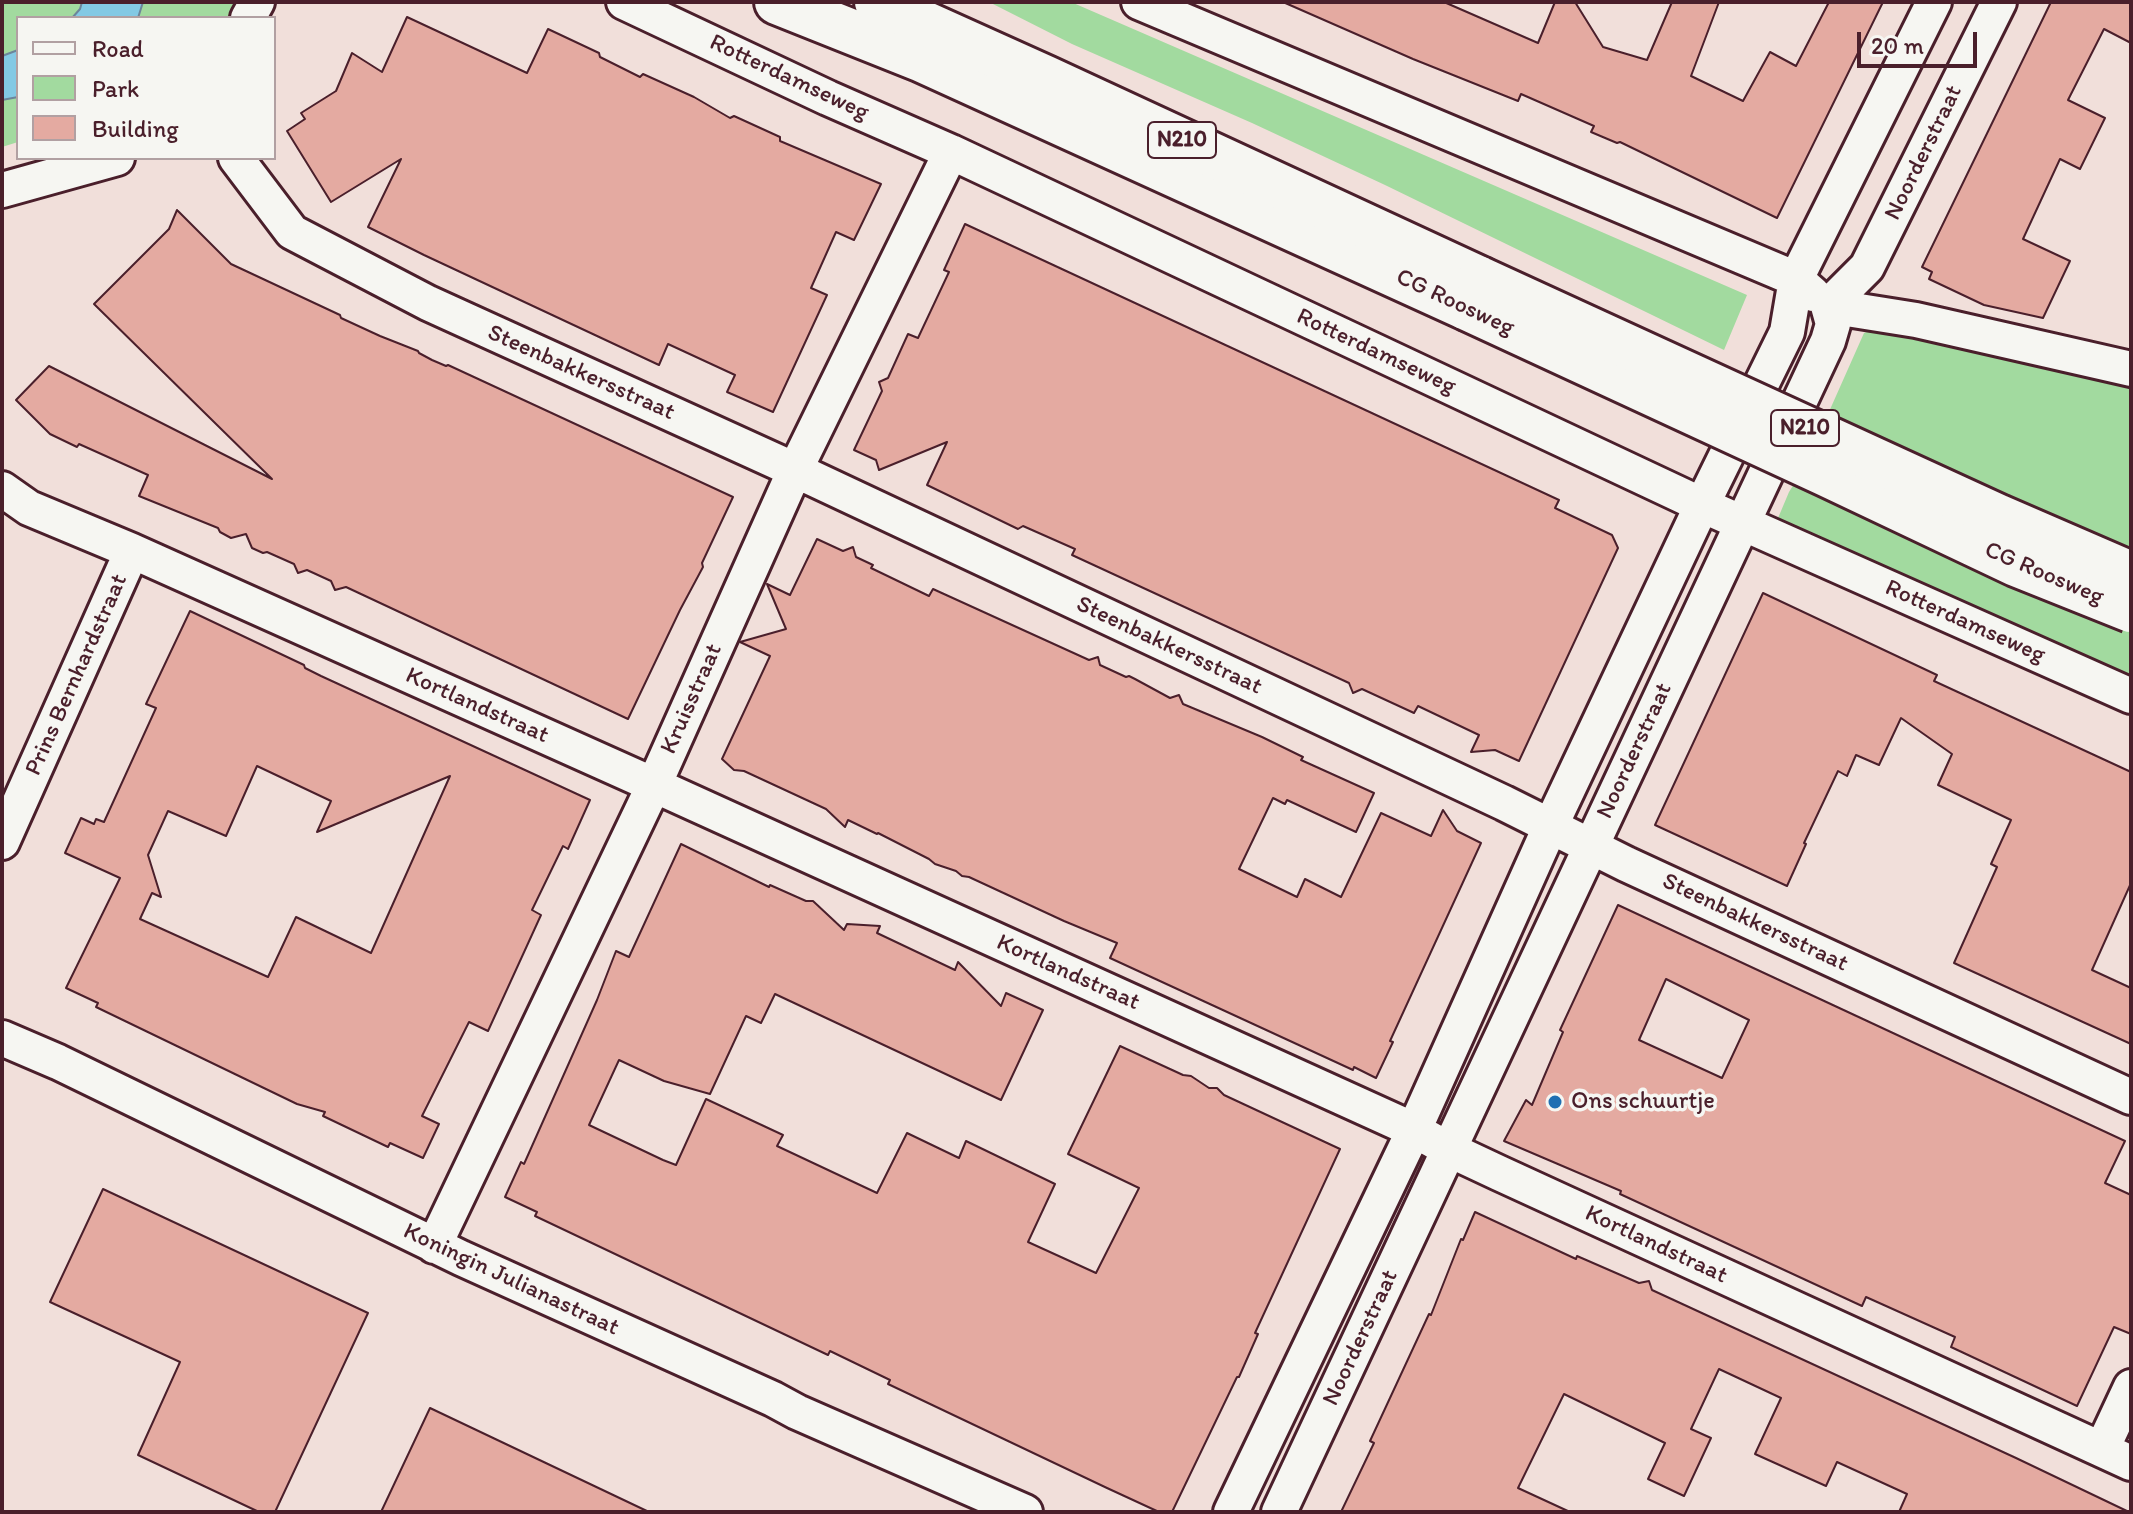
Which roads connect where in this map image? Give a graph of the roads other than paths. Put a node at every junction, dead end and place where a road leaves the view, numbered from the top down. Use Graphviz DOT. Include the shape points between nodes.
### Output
graph roads {
  1 [pos="624,2"];
  2 [pos="777,2"];
  3 [pos="877,2"];
  4 [pos="1139,2"];
  5 [pos="1934,2"];
  6 [pos="1999,2"];
  7 [pos="951,152"];
  8 [pos="110,160"];
  9 [pos="238,160"];
  10 [pos="2,190"];
  11 [pos="1796,279"];
  12 [pos="1473,294"];
  13 [pos="1828,306"];
  14 [pos="2131,369"];
  15 [pos="795,470"];
  16 [pos="2,489"];
  17 [pos="1702,505"];
  18 [pos="1742,522"];
  19 [pos="132,551"];
  20 [pos="2131,574"];
  21 [pos="2131,610"];
  22 [pos="2131,696"];
  23 [pos="654,785"];
  24 [pos="1551,825"];
  25 [pos="2,842"];
  26 [pos="1592,845"];
  27 [pos="2,1038"];
  28 [pos="2131,1097"];
  29 [pos="1414,1130"];
  30 [pos="1450,1150"];
  31 [pos="434,1246"];
  32 [pos="2131,1387"];
  33 [pos="2116,1456"];
  34 [pos="1025,1512"];
  35 [pos="1231,1512"];
  36 [pos="1279,1512"];
  1 -- 7 [label="street, Rotterdamseweg"];
  2 -- 12 [label="street, CG Roosweg"];
  3 -- 12 [label="street, CG Roosweg / N210" via="1060,84"];
  4 -- 11 [label="street"];
  5 -- 11 [label="street, Noorderstraat"];
  6 -- 13 [label="street, Noorderstraat" via="1867,267"];
  7 -- 15 [label="street, Kruisstraat"];
  7 -- 17 [label="street, Rotterdamseweg"];
  8 -- 10 [label="street"];
  9 -- 15 [label="street, Steenbakkersstraat" via="292,232 428,303"];
  11 -- 13 [label="street"];
  11 -- 17 [label="street, Noorderstraat" via="1787,332"];
  12 -- 20 [label="street, CG Roosweg / N210, bridge"];
  12 -- 21 [label="street, CG Roosweg, bridge" via="1826,474 2016,564"];
  13 -- 14 [label="street" via="1916,320"];
  13 -- 18 [label="street, Noorderstraat" via="1833,324 1828,341"];
  15 -- 23 [label="street, Kruisstraat"];
  15 -- 24 [label="street, Steenbakkersstraat"];
  16 -- 19 [label="street, Kortlandstraat" via="29,508"];
  17 -- 18 [label="street, Rotterdamseweg"];
  17 -- 24 [label="street, Noorderstraat"];
  18 -- 22 [label="street, Rotterdamseweg"];
  18 -- 26 [label="street, Noorderstraat"];
  19 -- 23 [label="street, Kortlandstraat"];
  19 -- 25 [label="street, Prins Bernhardstraat"];
  23 -- 29 [label="street, Kortlandstraat"];
  23 -- 31 [label="street, Kruisstraat"];
  24 -- 26 [label="street, Steenbakkersstraat"];
  24 -- 29 [label="street, Noorderstraat"];
  26 -- 28 [label="street, Steenbakkersstraat"];
  26 -- 30 [label="street, Noorderstraat"];
  27 -- 31 [label="street, Koningin Julianastraat"];
  29 -- 30 [label="street, Kortlandstraat"];
  29 -- 35 [label="street, Noorderstraat"];
  30 -- 33 [label="street, Kortlandstraat"];
  30 -- 36 [label="street, Noorderstraat"];
  31 -- 34 [label="street, Koningin Julianastraat"];
  32 -- 33 [label="street"];
}
